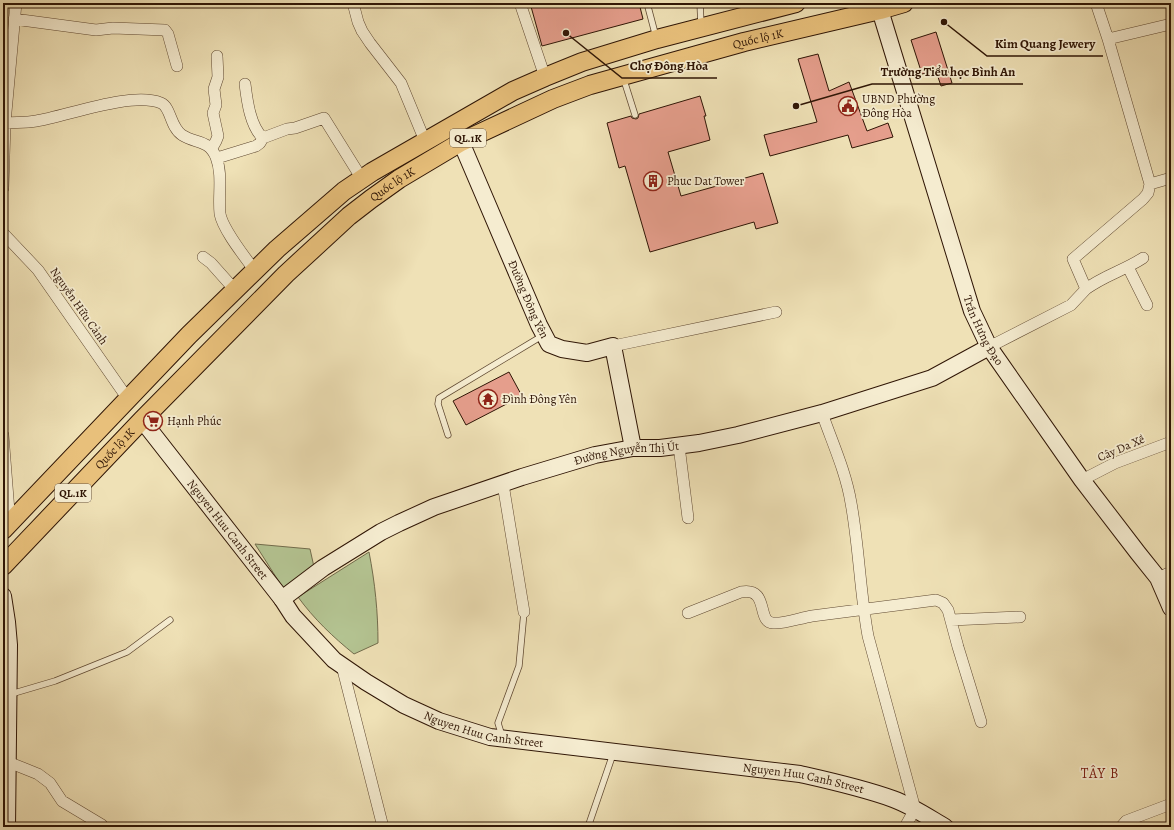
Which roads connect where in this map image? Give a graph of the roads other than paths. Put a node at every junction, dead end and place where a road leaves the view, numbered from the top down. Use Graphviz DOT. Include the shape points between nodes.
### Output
graph roads {
  1 [pos="16,3"];
  2 [pos="353,3"];
  3 [pos="520,3"];
  4 [pos="647,3"];
  5 [pos="700,3"];
  6 [pos="796,3"];
  7 [pos="904,3"];
  8 [pos="1096,3"];
  9 [pos="879,6"];
  10 [pos="14,19"];
  11 [pos="1171,24"];
  12 [pos="701,27"];
  13 [pos="657,39"];
  14 [pos="1108,39"];
  15 [pos="216,56"];
  16 [pos="177,66"];
  17 [pos="622,76"];
  18 [pos="544,77"];
  19 [pos="245,84"];
  20 [pos="553,98"];
  21 [pos="635,115"];
  22 [pos="6,123"];
  23 [pos="263,138"];
  24 [pos="425,140"];
  25 [pos="461,142"];
  26 [pos="214,153"];
  27 [pos="1171,178"];
  28 [pos="362,179"];
  29 [pos="1150,184"];
  30 [pos="3,188"];
  31 [pos="3,233"];
  32 [pos="203,257"];
  33 [pos="1143,258"];
  34 [pos="1128,267"];
  35 [pos="255,270"];
  36 [pos="1086,289"];
  37 [pos="235,290"];
  38 [pos="1147,305"];
  39 [pos="776,312"];
  40 [pos="544,335"];
  41 [pos="613,346"];
  42 [pos="989,347"];
  43 [pos="128,399"];
  44 [pos="822,413"];
  45 [pos="142,420"];
  46 [pos="3,435"];
  47 [pos="448,435"];
  48 [pos="1171,442"];
  49 [pos="678,446"];
  50 [pos="633,448"];
  51 [pos="1082,480"];
  52 [pos="502,484"];
  53 [pos="688,518"];
  54 [pos="6,527"];
  55 [pos="3,566"];
  56 [pos="1165,575"];
  57 [pos="3,596"];
  58 [pos="282,599"];
  59 [pos="1171,608"];
  60 [pos="863,609"];
  61 [pos="524,612"];
  62 [pos="688,613"];
  63 [pos="1020,617"];
  64 [pos="170,620"];
  65 [pos="951,620"];
  66 [pos="342,666"];
  67 [pos="9,695"];
  68 [pos="981,722"];
  69 [pos="502,738"];
  70 [pos="614,752"];
  71 [pos="8,762"];
  72 [pos="1171,804"];
  73 [pos="916,809"];
  74 [pos="102,825"];
  75 [pos="7,827"];
  76 [pos="363,827"];
  77 [pos="369,827"];
  78 [pos="383,827"];
  79 [pos="588,827"];
  80 [pos="904,827"];
  81 [pos="945,827"];
  82 [pos="1121,827"];
  1 -- 10 [label="street"];
  2 -- 24 [label="street" via="362,31 401,83"];
  3 -- 18 [label="street"];
  4 -- 13 [label="lane"];
  5 -- 12 [label="lane"];
  6 -- 12 [label="main road, Quốc lộ 1K / QL.1K"];
  7 -- 9 [label="main road, Quốc lộ 1K / QL.1K"];
  8 -- 14 [label="street"];
  9 -- 17 [label="main road, Quốc lộ 1K / QL.1K"];
  9 -- 42 [label="street, Trần Hưng Đạo" via="972,311"];
  10 -- 16 [label="street" via="96,30 165,30"];
  10 -- 22 [label="street"];
  11 -- 14 [label="street"];
  12 -- 13 [label="main road, Quốc lộ 1K / QL.1K"];
  13 -- 18 [label="main road, Quốc lộ 1K / QL.1K" via="582,62"];
  14 -- 29 [label="street"];
  15 -- 26 [label="street" via="218,77 214,88 216,105 213,113 218,136"];
  17 -- 20 [label="main road, Quốc lộ 1K / QL.1K" via="590,84"];
  17 -- 21 [label="lane"];
  18 -- 20 [label="main road"];
  18 -- 24 [label="main road, Quốc lộ 1K / QL.1K"];
  19 -- 23 [label="street" via="256,130"];
  20 -- 25 [label="main road, Quốc lộ 1K / QL.1K"];
  22 -- 26 [label="street" via="35,122 131,100 150,101 162,103 167,108 172,123 182,135 203,142"];
  22 -- 30 [label="street"];
  23 -- 26 [label="street" via="256,146"];
  23 -- 28 [label="street" via="324,118"];
  24 -- 28 [label="main road, Quốc lộ 1K / QL.1K"];
  25 -- 40 [label="street, Đường Đông Yên"];
  25 -- 45 [label="main road, Quốc lộ 1K / QL.1K" via="399,179 349,216 286,274"];
  26 -- 35 [label="street" via="220,184 220,216 230,236"];
  27 -- 29 [label="street"];
  28 -- 35 [label="main road, Quốc lộ 1K / QL.1K" via="276,249"];
  29 -- 36 [label="street" via="1143,199 1073,259"];
  31 -- 43 [label="street, Nguyễn Hữu Cảnh" via="38,270"];
  32 -- 37 [label="street"];
  33 -- 34 [label="street"];
  34 -- 36 [label="street"];
  34 -- 38 [label="street"];
  35 -- 37 [label="main road, Quốc lộ 1K / QL.1K"];
  36 -- 42 [label="street" via="1071,305"];
  37 -- 43 [label="main road, Quốc lộ 1K / QL.1K"];
  39 -- 41 [label="street"];
  40 -- 41 [label="street, Đường Đông Yên" via="549,344 568,350 587,353"];
  40 -- 47 [label="lane" via="439,398 438,404"];
  41 -- 50 [label="street"];
  42 -- 44 [label="street, Đường Nguyễn Thị Út" via="932,378"];
  42 -- 51 [label="street, Trần Hưng Đạo"];
  43 -- 54 [label="main road, Quốc lộ 1K"];
  44 -- 49 [label="street, Đường Nguyễn Thị Út" via="738,435"];
  44 -- 60 [label="street" via="851,501"];
  45 -- 55 [label="main road, Quốc lộ 1K / QL.1K"];
  45 -- 58 [label="street, Nguyen Huu Canh Street"];
  46 -- 54 [label="street"];
  48 -- 51 [label="street, Cây Da Xề" via="1115,463"];
  49 -- 50 [label="street, Đường Nguyễn Thị Út"];
  49 -- 53 [label="street"];
  50 -- 52 [label="street, Đường Nguyễn Thị Út" via="595,454"];
  51 -- 56 [label="street, Trần Hưng Đạo" via="1138,553"];
  52 -- 58 [label="street, Đường Nguyễn Thị Út" via="434,508 381,532 323,568"];
  52 -- 61 [label="street"];
  56 -- 59 [label="street, Trần Hưng Đạo"];
  57 -- 67 [label="street" via="9,632"];
  58 -- 66 [label="street, Nguyen Huu Canh Street" via="293,616"];
  60 -- 62 [label="street" via="775,624 766,620 760,600 749,590"];
  60 -- 65 [label="street" via="936,600 943,603"];
  60 -- 73 [label="street" via="868,636"];
  61 -- 69 [label="lane" via="519,666 498,723"];
  63 -- 65 [label="street"];
  64 -- 67 [label="lane" via="127,652 55,681"];
  65 -- 68 [label="street"];
  66 -- 69 [label="street, Nguyen Huu Canh Street" via="404,705 439,721 490,737"];
  66 -- 78 [label="street"];
  67 -- 71 [label="street"];
  69 -- 70 [label="street, Nguyen Huu Canh Street"];
  70 -- 73 [label="street, Nguyen Huu Canh Street" via="800,774 893,799"];
  70 -- 79 [label="lane"];
  71 -- 74 [label="street" via="38,774 50,783 62,801"];
  71 -- 75 [label="street"];
  72 -- 82 [label="street" via="1126,821"];
  73 -- 80 [label="street"];
  73 -- 81 [label="street, Nguyen Huu Canh Street"];
  76 -- 77 [label="lane"];
}
